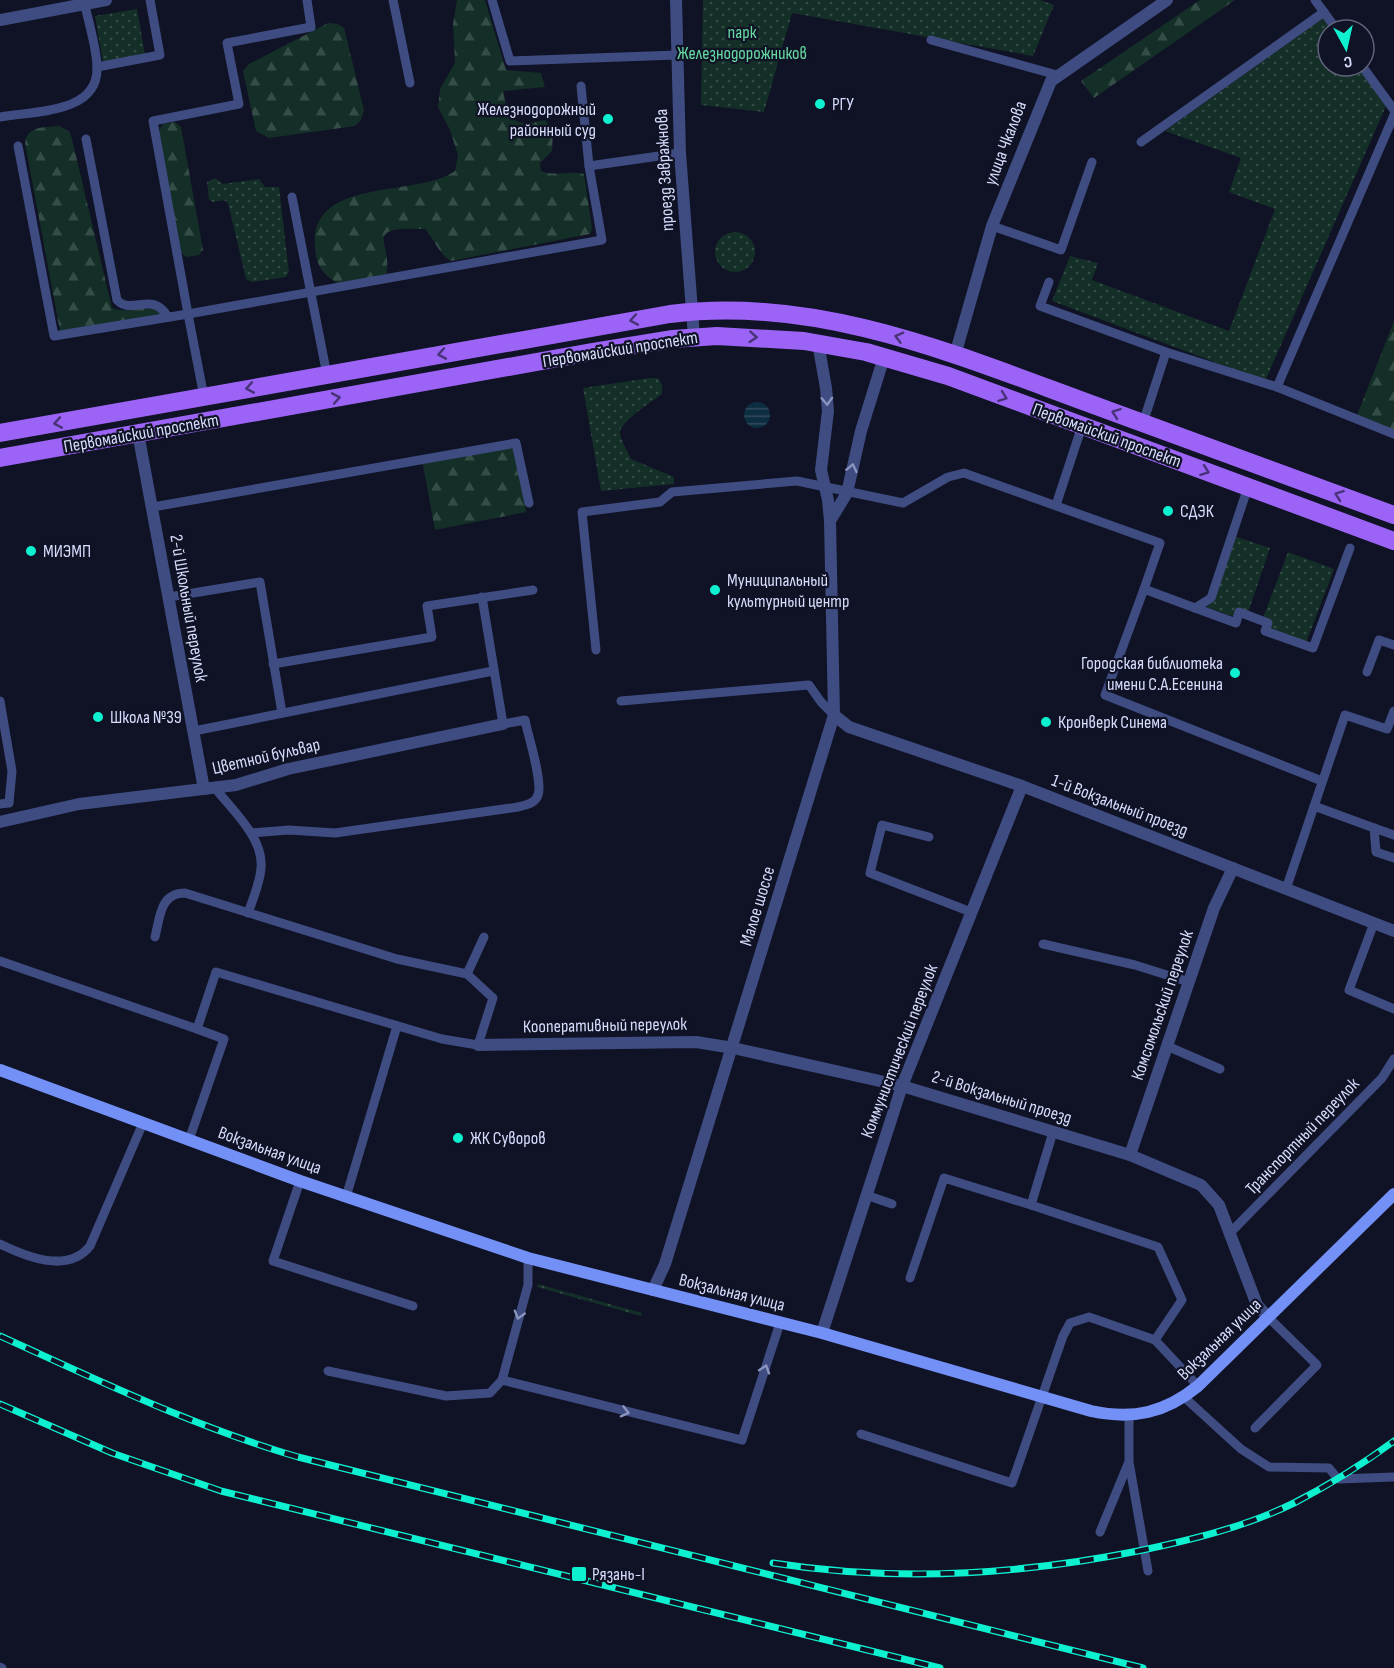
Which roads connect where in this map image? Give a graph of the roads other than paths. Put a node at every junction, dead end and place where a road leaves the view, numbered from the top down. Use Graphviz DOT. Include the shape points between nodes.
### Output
graph roads {
  1 [pos="106,0"];
  2 [pos="150,0"];
  3 [pos="307,0"];
  4 [pos="393,0"];
  5 [pos="492,0"];
  6 [pos="676,0"];
  7 [pos="1167,0"];
  8 [pos="1315,0"];
  9 [pos="85,5"];
  10 [pos="1324,12"];
  11 [pos="1328,18"];
  12 [pos="0,20"];
  13 [pos="931,40"];
  14 [pos="677,55"];
  15 [pos="97,67"];
  16 [pos="1057,75"];
  17 [pos="1371,78"];
  18 [pos="410,84"];
  19 [pos="581,86"];
  20 [pos="1394,110"];
  21 [pos="1394,115"];
  22 [pos="0,117"];
  23 [pos="86,139"];
  24 [pos="1141,142"];
  25 [pos="18,146"];
  26 [pos="680,153"];
  27 [pos="1092,162"];
  28 [pos="589,166"];
  29 [pos="292,197"];
  30 [pos="992,226"];
  31 [pos="1049,282"];
  32 [pos="311,293"];
  33 [pos="692,311"];
  34 [pos="188,314"];
  35 [pos="168,317"];
  36 [pos="694,337"];
  37 [pos="818,343"];
  38 [pos="1166,352"];
  39 [pos="955,355"];
  40 [pos="884,357"];
  41 [pos="327,375"];
  42 [pos="1277,387"];
  43 [pos="204,397"];
  44 [pos="1143,423"];
  45 [pos="1082,426"];
  46 [pos="0,433"];
  47 [pos="138,433"];
  48 [pos="1394,434"];
  49 [pos="3,456"];
  50 [pos="1248,487"];
  51 [pos="826,489"];
  52 [pos="847,493"];
  53 [pos="529,503"];
  54 [pos="1056,505"];
  55 [pos="153,507"];
  56 [pos="1394,515"];
  57 [pos="830,521"];
  58 [pos="1394,541"];
  59 [pos="1350,548"];
  60 [pos="1144,589"];
  61 [pos="533,590"];
  62 [pos="169,597"];
  63 [pos="482,597"];
  64 [pos="1195,608"];
  65 [pos="1394,645"];
  66 [pos="596,650"];
  67 [pos="273,664"];
  68 [pos="494,671"];
  69 [pos="1366,672"];
  70 [pos="0,701"];
  71 [pos="621,701"];
  72 [pos="1394,711"];
  73 [pos="282,713"];
  74 [pos="834,715"];
  75 [pos="503,724"];
  76 [pos="194,731"];
  77 [pos="1322,781"];
  78 [pos="1022,786"];
  79 [pos="209,788"];
  80 [pos="0,804"];
  81 [pos="1314,806"];
  82 [pos="0,822"];
  83 [pos="1374,828"];
  84 [pos="250,833"];
  85 [pos="1394,835"];
  86 [pos="929,837"];
  87 [pos="1394,858"];
  88 [pos="1233,868"];
  89 [pos="1286,889"];
  90 [pos="971,912"];
  91 [pos="248,913"];
  92 [pos="1374,923"];
  93 [pos="1394,931"];
  94 [pos="155,937"];
  95 [pos="484,937"];
  96 [pos="1043,944"];
  97 [pos="0,961"];
  98 [pos="467,974"];
  99 [pos="1189,982"];
  100 [pos="1394,1009"];
  101 [pos="398,1026"];
  102 [pos="197,1029"];
  103 [pos="478,1044"];
  104 [pos="1167,1046"];
  105 [pos="733,1048"];
  106 [pos="1394,1059"];
  107 [pos="1220,1069"];
  108 [pos="0,1070"];
  109 [pos="902,1086"];
  110 [pos="143,1123"];
  111 [pos="1053,1132"];
  112 [pos="189,1140"];
  113 [pos="1130,1155"];
  114 [pos="300,1181"];
  115 [pos="1394,1194"];
  116 [pos="866,1195"];
  117 [pos="346,1197"];
  118 [pos="892,1204"];
  119 [pos="1031,1205"];
  120 [pos="1230,1233"];
  121 [pos="0,1244"];
  122 [pos="528,1258"];
  123 [pos="910,1278"];
  124 [pos="653,1290"];
  125 [pos="413,1306"];
  126 [pos="1268,1317"];
  127 [pos="780,1323"];
  128 [pos="822,1333"];
  129 [pos="1155,1340"];
  130 [pos="328,1371"];
  131 [pos="502,1380"];
  132 [pos="1198,1386"];
  133 [pos="1043,1396"];
  134 [pos="1184,1397"];
  135 [pos="1129,1416"];
  136 [pos="1255,1428"];
  137 [pos="861,1434"];
  138 [pos="1129,1462"];
  139 [pos="1394,1477"];
  140 [pos="1100,1532"];
  141 [pos="1148,1571"];
  1 -- 9 [label="street"];
  2 -- 15 [label="lane" via="160,55"];
  3 -- 34 [label="lane" via="311,27 227,43 240,104 153,121"];
  4 -- 18 [label="lane"];
  5 -- 14 [label="lane" via="510,61"];
  6 -- 14 [label="street, проезд Завражнова"];
  7 -- 16 [label="street, улица Чкалова"];
  8 -- 10 [label="lane"];
  9 -- 12 [label="street"];
  9 -- 15 [label="lane"];
  10 -- 11 [label="lane"];
  10 -- 24 [label="lane"];
  13 -- 16 [label="lane"];
  14 -- 26 [label="street, проезд Завражнова"];
  15 -- 22 [label="lane" via="92,91 73,105"];
  16 -- 30 [label="street, улица Чкалова" via="1040,103"];
  17 -- 20 [label="lane"];
  19 -- 28 [label="lane"];
  21 -- 42 [label="lane"];
  23 -- 35 [label="lane" via="117,300 129,306 150,302 163,308"];
  25 -- 35 [label="lane" via="54,336"];
  26 -- 28 [label="lane"];
  26 -- 33 [label="street, проезд Завражнова"];
  27 -- 30 [label="lane" via="1061,249"];
  28 -- 32 [label="lane" via="602,240"];
  29 -- 32 [label="lane"];
  30 -- 39 [label="street, улица Чкалова"];
  31 -- 38 [label="lane" via="1040,306"];
  32 -- 34 [label="lane"];
  32 -- 41 [label="lane"];
  33 -- 36 [label="street, проезд Завражнова"];
  39 -- 33 [label="main road, Первомайский проспект, one-way" via="869,329 809,317 743,310"];
  33 -- 41 [label="main road, Первомайский проспект, one-way"];
  34 -- 35 [label="lane"];
  34 -- 43 [label="lane"];
  36 -- 37 [label="main road, Первомайский проспект, one-way" via="744,336"];
  47 -- 36 [label="main road, Первомайский проспект, one-way"];
  37 -- 40 [label="main road, Первомайский проспект"];
  37 -- 51 [label="street, Малое шоссе, one-way" via="828,411 821,461"];
  38 -- 42 [label="lane"];
  38 -- 44 [label="lane"];
  44 -- 39 [label="main road, Первомайский проспект, one-way"];
  40 -- 45 [label="main road, Первомайский проспект, one-way" via="948,376"];
  52 -- 40 [label="street, one-way"];
  41 -- 43 [label="main road, Первомайский проспект, one-way"];
  42 -- 48 [label="lane"];
  43 -- 46 [label="main road, Первомайский проспект, one-way"];
  56 -- 44 [label="main road, Первомайский проспект, one-way"];
  45 -- 50 [label="main road, Первомайский проспект, one-way"];
  45 -- 54 [label="lane"];
  47 -- 49 [label="main road, Первомайский проспект"];
  47 -- 55 [label="street, 2-й Школьный переулок"];
  50 -- 58 [label="main road, Первомайский проспект"];
  50 -- 64 [label="lane" via="1211,598"];
  51 -- 52 [label="lane"];
  51 -- 57 [label="street, Малое шоссе"];
  51 -- 66 [label="lane" via="797,481 672,492 660,502 582,512"];
  52 -- 54 [label="lane" via="903,503 964,472"];
  52 -- 57 [label="street"];
  53 -- 55 [label="lane" via="516,443"];
  54 -- 60 [label="lane" via="1160,543"];
  55 -- 62 [label="street, 2-й Школьный переулок"];
  57 -- 74 [label="street, Малое шоссе"];
  59 -- 64 [label="lane" via="1313,648 1265,631 1268,623 1239,612 1236,623"];
  60 -- 64 [label="lane"];
  60 -- 77 [label="lane" via="1105,695"];
  61 -- 63 [label="lane"];
  62 -- 67 [label="lane" via="260,582"];
  62 -- 76 [label="street, 2-й Школьный переулок"];
  63 -- 67 [label="lane" via="427,606 432,637"];
  63 -- 68 [label="lane"];
  65 -- 69 [label="lane" via="1379,640"];
  67 -- 73 [label="lane"];
  68 -- 73 [label="lane"];
  68 -- 75 [label="lane"];
  70 -- 80 [label="lane" via="12,771 9,803"];
  71 -- 74 [label="lane" via="808,685"];
  72 -- 77 [label="lane" via="1387,729 1345,715"];
  73 -- 76 [label="lane"];
  74 -- 78 [label="street, 1-й Вокзальный проезд" via="849,728"];
  74 -- 105 [label="street, Малое шоссе"];
  75 -- 79 [label="street, Цветной бульвар"];
  75 -- 84 [label="lane" via="525,720 538,781 538,795 533,802 335,833"];
  76 -- 79 [label="street, 2-й Школьный переулок"];
  77 -- 81 [label="lane"];
  78 -- 88 [label="street, 1-й Вокзальный проезд"];
  78 -- 90 [label="street, Коммунистический переулок"];
  79 -- 82 [label="street, Цветной бульвар" via="79,804"];
  79 -- 84 [label="lane"];
  81 -- 83 [label="lane"];
  81 -- 89 [label="lane"];
  83 -- 85 [label="lane"];
  83 -- 87 [label="lane" via="1376,852"];
  84 -- 91 [label="lane" via="261,854 261,868"];
  86 -- 90 [label="lane" via="882,825 870,873"];
  88 -- 89 [label="street, 1-й Вокзальный проезд"];
  88 -- 99 [label="street, Комсомольский переулок" via="1214,908"];
  89 -- 92 [label="street, 1-й Вокзальный проезд"];
  90 -- 109 [label="street, Коммунистический переулок"];
  91 -- 94 [label="lane" via="174,893 164,901"];
  91 -- 98 [label="lane" via="397,959"];
  92 -- 93 [label="street, 1-й Вокзальный проезд"];
  92 -- 100 [label="lane" via="1349,990"];
  95 -- 98 [label="lane"];
  96 -- 99 [label="lane"];
  97 -- 102 [label="lane"];
  98 -- 103 [label="lane" via="493,998"];
  99 -- 104 [label="street, Комсомольский переулок"];
  101 -- 102 [label="lane" via="216,972"];
  101 -- 103 [label="lane" via="442,1039"];
  101 -- 117 [label="lane"];
  102 -- 112 [label="lane" via="224,1039"];
  103 -- 105 [label="street, Кооперативный переулок" via="696,1042"];
  104 -- 107 [label="lane"];
  104 -- 113 [label="street, Комсомольский переулок"];
  105 -- 109 [label="street, 2-й Вокзальный проезд"];
  105 -- 124 [label="street, Малое шоссе" via="665,1264"];
  106 -- 120 [label="lane, Транспортный переулок" via="1382,1078"];
  108 -- 110 [label="main road, Вокзальная улица"];
  109 -- 111 [label="street, 2-й Вокзальный проезд"];
  109 -- 116 [label="street, Коммунистический переулок"];
  110 -- 112 [label="main road, Вокзальная улица"];
  110 -- 121 [label="lane" via="83,1256 73,1261 43,1259"];
  111 -- 113 [label="street, 2-й Вокзальный проезд"];
  111 -- 119 [label="lane"];
  112 -- 114 [label="main road, Вокзальная улица"];
  113 -- 120 [label="street, 2-й Вокзальный проезд" via="1201,1185 1219,1205"];
  114 -- 117 [label="main road, Вокзальная улица"];
  114 -- 125 [label="lane" via="273,1261"];
  115 -- 126 [label="main road, Вокзальная улица"];
  116 -- 118 [label="lane"];
  116 -- 128 [label="street, Коммунистический переулок"];
  117 -- 122 [label="main road, Вокзальная улица"];
  119 -- 123 [label="lane" via="944,1178 927,1215"];
  119 -- 129 [label="lane" via="1158,1247 1182,1300"];
  120 -- 126 [label="street, 2-й Вокзальный проезд" via="1257,1305"];
  122 -- 124 [label="main road, Вокзальная улица"];
  122 -- 131 [label="lane, one-way" via="528,1285"];
  124 -- 127 [label="main road, Вокзальная улица"];
  126 -- 132 [label="main road, Вокзальная улица"];
  126 -- 136 [label="lane" via="1317,1365"];
  127 -- 128 [label="main road, Вокзальная улица"];
  131 -- 127 [label="lane, one-way" via="742,1440"];
  128 -- 133 [label="main road, Вокзальная улица"];
  129 -- 132 [label="lane"];
  129 -- 133 [label="lane" via="1089,1317 1070,1323 1052,1363"];
  130 -- 131 [label="lane" via="459,1397 490,1393"];
  132 -- 134 [label="main road, Вокзальная улица"];
  133 -- 135 [label="main road, Вокзальная улица" via="1091,1411"];
  133 -- 137 [label="lane" via="1012,1483"];
  134 -- 135 [label="main road, Вокзальная улица" via="1151,1413"];
  134 -- 139 [label="lane" via="1241,1449 1269,1467 1329,1468 1338,1479"];
  135 -- 138 [label="lane"];
  138 -- 140 [label="lane"];
  138 -- 141 [label="lane"];
}
